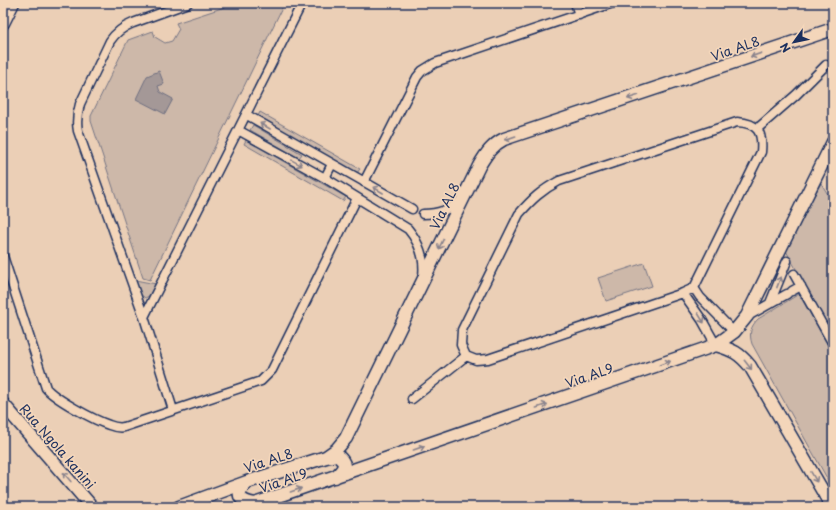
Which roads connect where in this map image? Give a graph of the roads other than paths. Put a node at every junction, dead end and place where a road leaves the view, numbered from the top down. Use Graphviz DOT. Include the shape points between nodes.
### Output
graph roads {
  1 [pos="12,3"];
  2 [pos="188,3"];
  3 [pos="302,3"];
  4 [pos="575,3"];
  5 [pos="613,3"];
  6 [pos="579,15"];
  7 [pos="3,23"];
  8 [pos="833,29"];
  9 [pos="826,65"];
  10 [pos="247,115"];
  11 [pos="758,128"];
  12 [pos="238,130"];
  13 [pos="833,142"];
  14 [pos="332,164"];
  15 [pos="325,178"];
  16 [pos="364,182"];
  17 [pos="357,198"];
  18 [pos="463,198"];
  19 [pos="412,209"];
  20 [pos="422,214"];
  21 [pos="780,248"];
  22 [pos="3,256"];
  23 [pos="791,268"];
  24 [pos="422,284"];
  25 [pos="801,286"];
  26 [pos="694,288"];
  27 [pos="683,293"];
  28 [pos="770,304"];
  29 [pos="747,316"];
  30 [pos="144,318"];
  31 [pos="734,332"];
  32 [pos="833,344"];
  33 [pos="716,345"];
  34 [pos="466,356"];
  35 [pos="412,399"];
  36 [pos="3,404"];
  37 [pos="173,410"];
  38 [pos="326,456"];
  39 [pos="335,477"];
  40 [pos="247,482"];
  41 [pos="250,506"];
  42 [pos="92,507"];
  43 [pos="179,507"];
  44 [pos="832,507"];
  1 -- 7 [label="street"];
  2 -- 30 [label="street" via="120,30 110,41 77,114 78,131"];
  3 -- 10 [label="street"];
  4 -- 6 [label="street"];
  5 -- 6 [label="street"];
  6 -- 16 [label="street" via="435,63 422,70"];
  8 -- 18 [label="street, Via AL8, one-way" via="496,143 484,157"];
  9 -- 11 [label="street"];
  10 -- 12 [label="street"];
  14 -- 10 [label="street, one-way"];
  11 -- 26 [label="street" via="762,140 761,152"];
  11 -- 34 [label="street" via="748,122 725,125 559,181 544,189 519,214 462,330 461,345"];
  12 -- 15 [label="street, one-way"];
  12 -- 30 [label="street"];
  13 -- 21 [label="street, Via AL9"];
  14 -- 15 [label="street"];
  14 -- 16 [label="street"];
  15 -- 17 [label="street"];
  19 -- 16 [label="street, one-way"];
  17 -- 24 [label="street" via="399,223 413,235 423,263"];
  17 -- 37 [label="street" via="267,377"];
  18 -- 20 [label="street" via="447,210"];
  18 -- 24 [label="street, Via AL8, one-way"];
  21 -- 23 [label="street"];
  21 -- 29 [label="street, Via AL9"];
  22 -- 37 [label="street" via="43,380 51,394 119,428"];
  23 -- 25 [label="street"];
  28 -- 23 [label="street, one-way"];
  24 -- 38 [label="street, Via AL8" via="346,438 336,450"];
  25 -- 28 [label="street"];
  25 -- 32 [label="street"];
  26 -- 27 [label="street"];
  26 -- 31 [label="street" via="704,302"];
  27 -- 33 [label="street, one-way"];
  27 -- 34 [label="street" via="488,359 476,360"];
  28 -- 29 [label="street"];
  29 -- 31 [label="street, Via AL9"];
  30 -- 37 [label="street"];
  31 -- 33 [label="street, Via AL9"];
  39 -- 33 [label="street, Via AL9, one-way"];
  33 -- 44 [label="street, one-way" via="731,349 750,366"];
  34 -- 35 [label="street"];
  42 -- 36 [label="street, Rua Ngola kanini, one-way"];
  38 -- 39 [label="street" via="336,455 342,459 343,470"];
  38 -- 40 [label="street, Via AL8"];
  41 -- 39 [label="street, Via AL9, one-way"];
  40 -- 41 [label="street" via="239,493"];
  40 -- 43 [label="street, Via AL8"];
}
